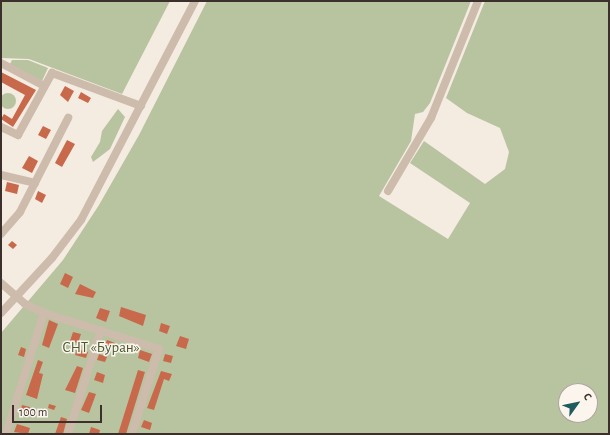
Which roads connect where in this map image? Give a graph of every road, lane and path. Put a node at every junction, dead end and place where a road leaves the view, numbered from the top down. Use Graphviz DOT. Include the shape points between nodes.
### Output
graph roads {
  1 [pos="195,1"];
  2 [pos="478,1"];
  3 [pos="1,63"];
  4 [pos="44,86"];
  5 [pos="141,106"];
  6 [pos="68,118"];
  7 [pos="1,127"];
  8 [pos="1,175"];
  9 [pos="35,183"];
  10 [pos="388,191"];
  11 [pos="1,234"];
  12 [pos="1,282"];
  13 [pos="17,296"];
  14 [pos="1,313"];
  15 [pos="44,313"];
  16 [pos="100,330"];
  17 [pos="6,434"];
  18 [pos="68,434"];
  19 [pos="132,434"];
  1 -- 5 [label="street"];
  2 -- 10 [label="street" via="431,118"];
  3 -- 4 [label="street"];
  4 -- 5 [label="street" via="54,74"];
  4 -- 7 [label="street" via="18,135"];
  5 -- 13 [label="street" via="81,220"];
  6 -- 9 [label="street"];
  8 -- 9 [label="street"];
  9 -- 11 [label="street" via="20,212"];
  12 -- 13 [label="street"];
  13 -- 14 [label="street"];
  13 -- 15 [label="street"];
  15 -- 16 [label="street"];
  15 -- 17 [label="street"];
  16 -- 18 [label="street"];
  16 -- 19 [label="street" via="159,349"];
}
